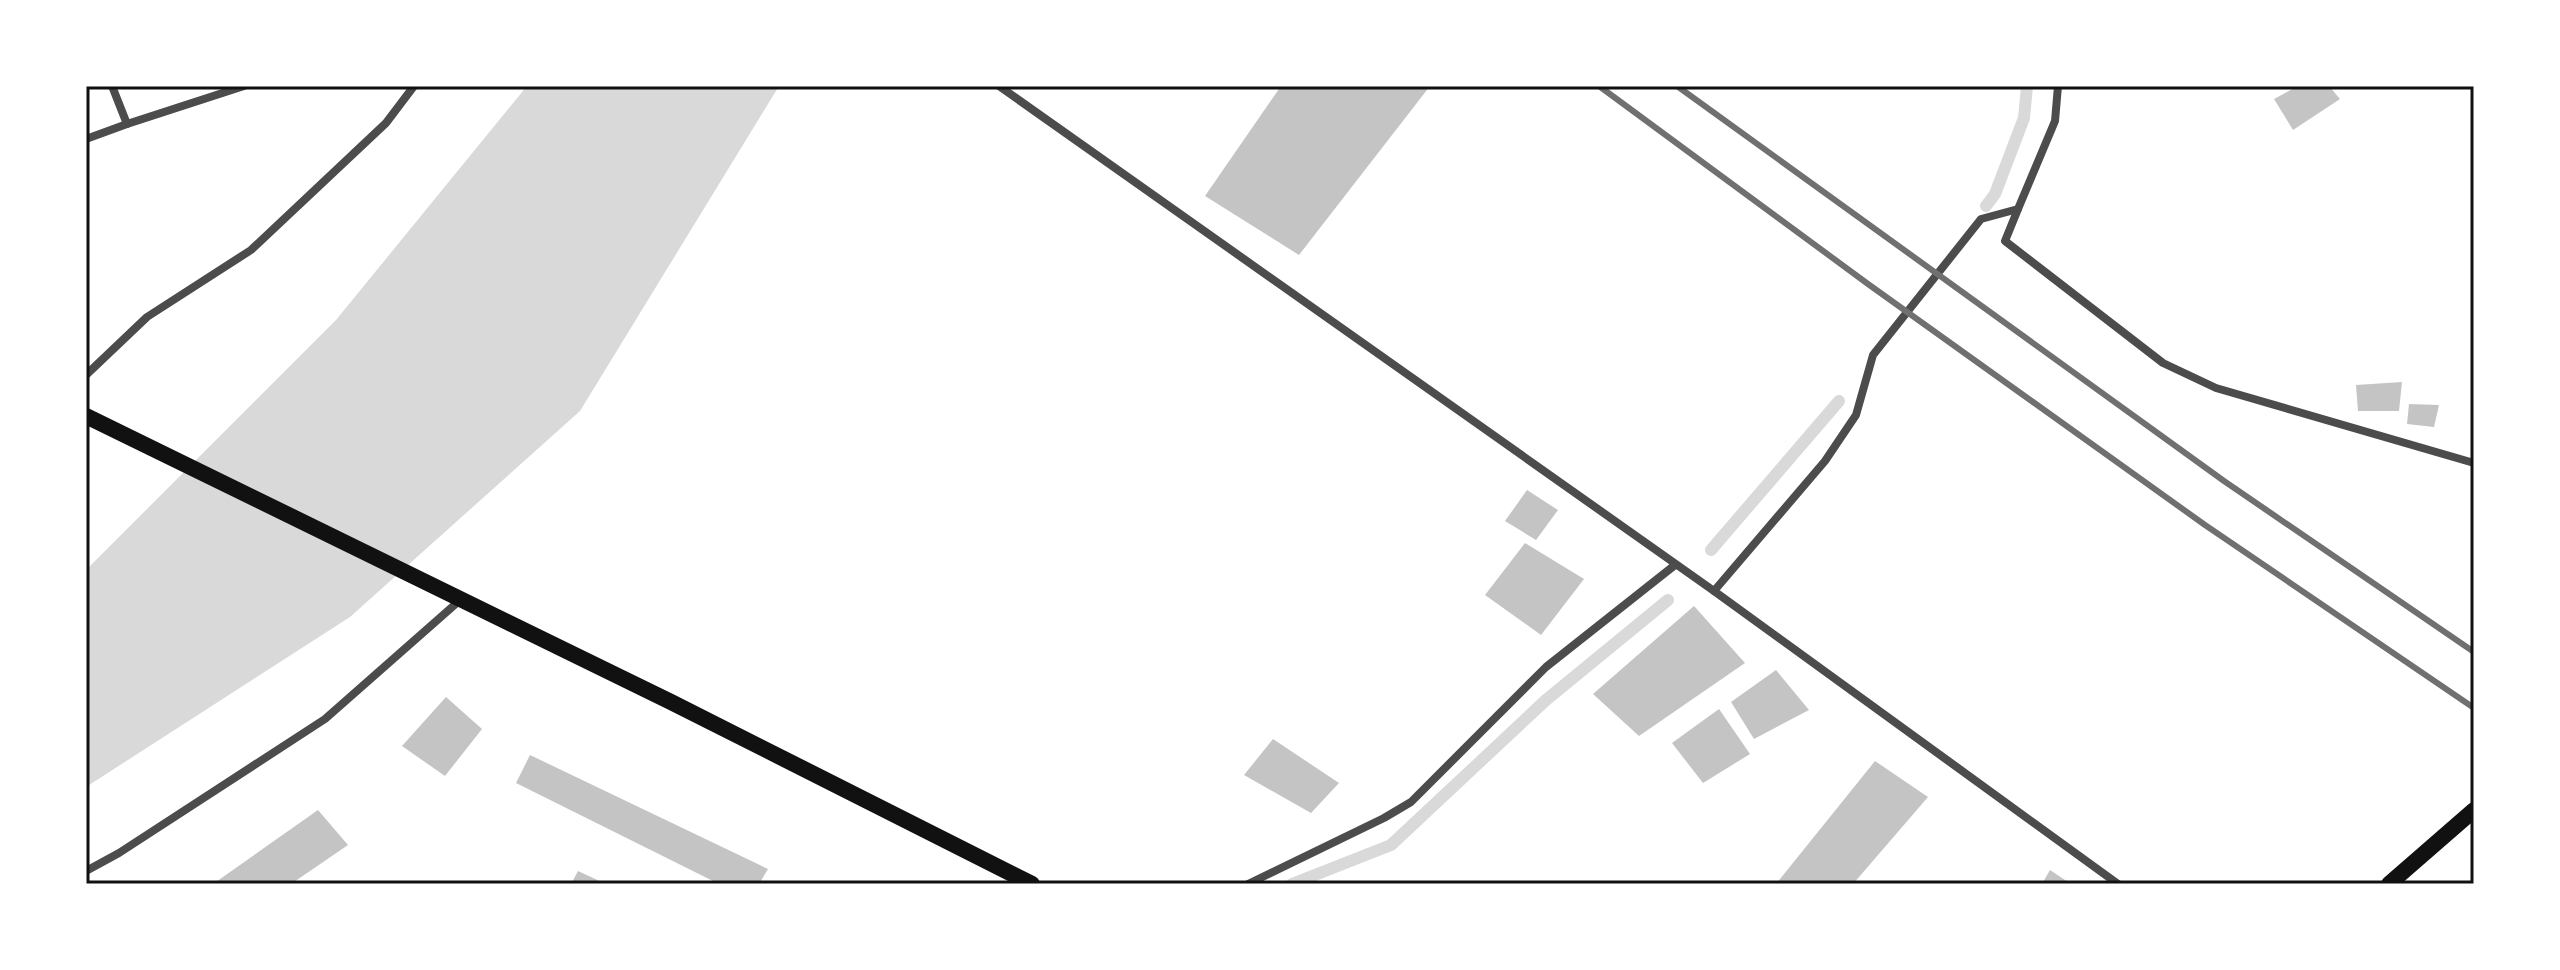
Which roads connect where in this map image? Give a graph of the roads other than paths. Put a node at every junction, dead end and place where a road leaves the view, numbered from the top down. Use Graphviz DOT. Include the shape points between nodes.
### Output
graph roads {
  1 [pos="112,86"];
  2 [pos="244,86"];
  3 [pos="414,86"];
  4 [pos="999,86"];
  5 [pos="2058,86"];
  6 [pos="127,124"];
  7 [pos="86,139"];
  8 [pos="2018,209"];
  9 [pos="86,375"];
  10 [pos="88,417"];
  11 [pos="2474,463"];
  12 [pos="1675,565"];
  13 [pos="1714,591"];
  14 [pos="459,601"];
  15 [pos="2474,810"];
  16 [pos="86,871"];
  17 [pos="1032,884"];
  18 [pos="1248,884"];
  19 [pos="2118,884"];
  20 [pos="2389,884"];
  1 -- 6 [label="street"];
  2 -- 6 [label="street"];
  3 -- 9 [label="street" via="386,123 251,250 147,317"];
  4 -- 12 [label="street"];
  5 -- 8 [label="street" via="2055,121"];
  6 -- 7 [label="street"];
  8 -- 11 [label="street" via="2005,241 2163,363 2216,388"];
  8 -- 13 [label="street" via="1981,219 1951,256 1873,355 1856,415 1825,461"];
  10 -- 14 [label="main road"];
  12 -- 13 [label="street"];
  12 -- 18 [label="street" via="1546,667 1411,802"];
  13 -- 19 [label="street"];
  14 -- 16 [label="street" via="325,719"];
  14 -- 17 [label="main road"];
  15 -- 20 [label="main road"];
}
